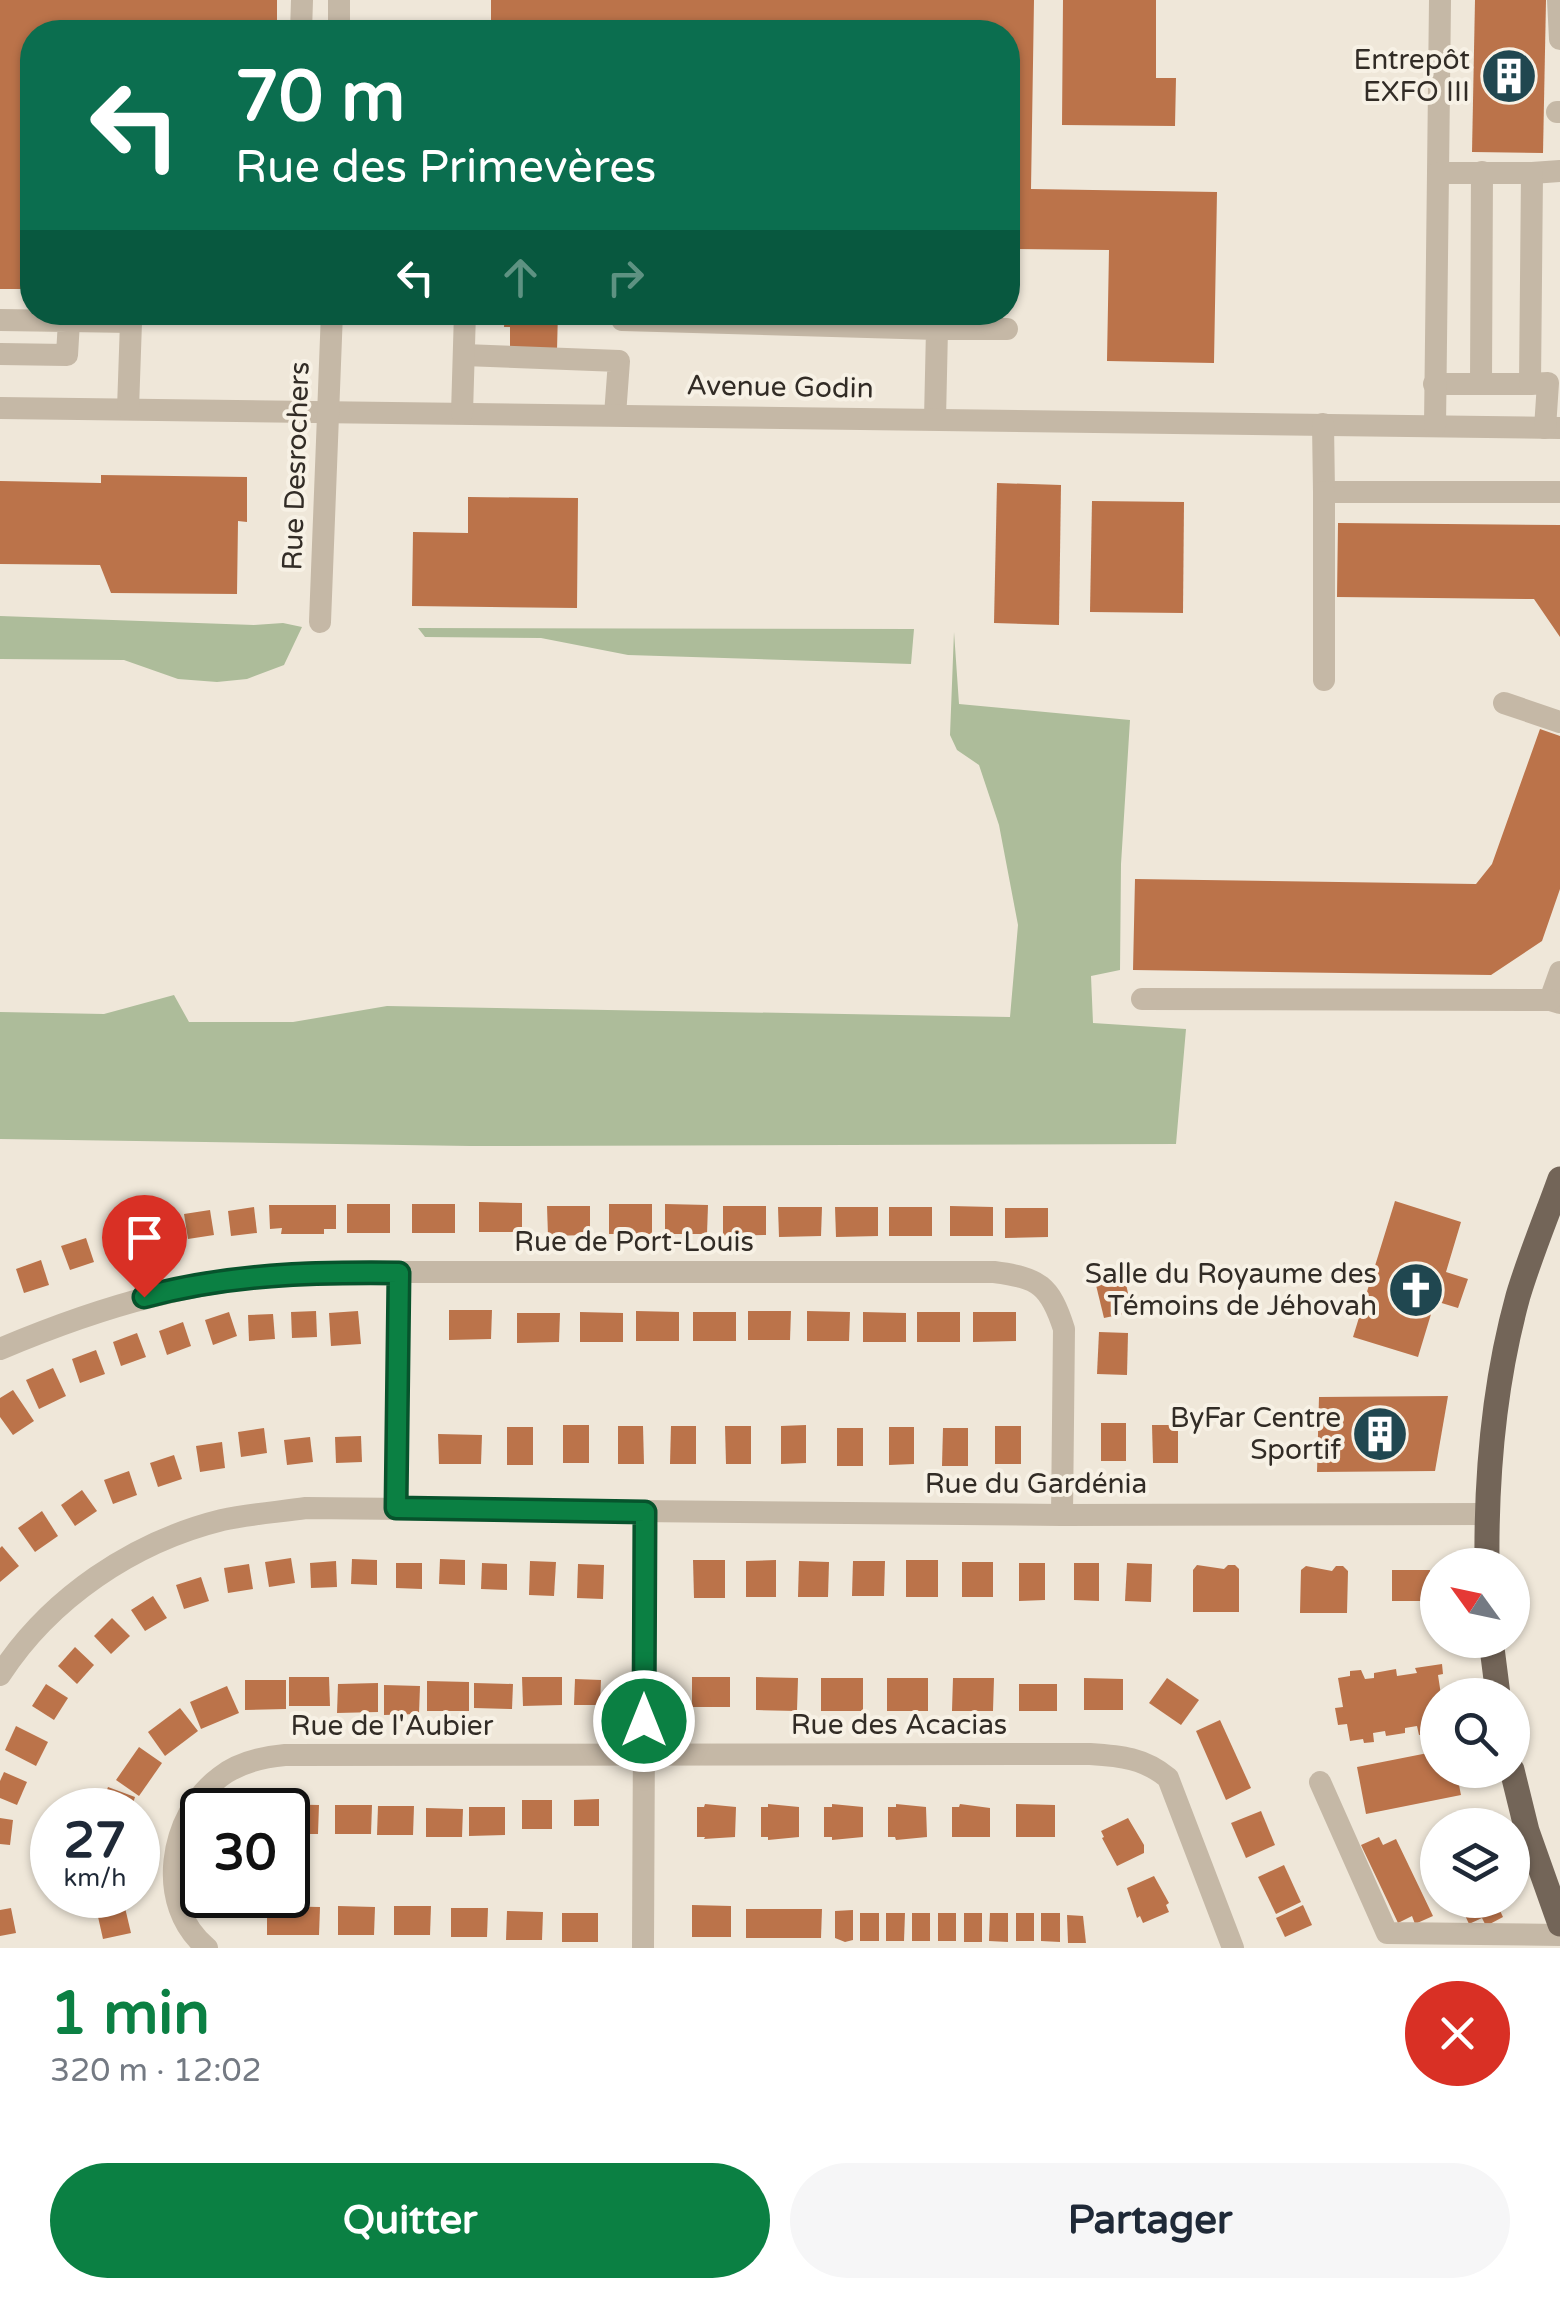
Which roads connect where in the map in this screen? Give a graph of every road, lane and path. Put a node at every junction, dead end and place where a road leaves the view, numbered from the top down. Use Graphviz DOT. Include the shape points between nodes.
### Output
graph roads {
  1 [pos="1440,0"];
  2 [pos="1558,0"];
  3 [pos="1560,39"];
  4 [pos="1560,171"];
  5 [pos="1482,172"];
  6 [pos="1438,173"];
  7 [pos="1532,174"];
  8 [pos="69,325"];
  9 [pos="131,325"];
  10 [pos="332,325"];
  11 [pos="465,325"];
  12 [pos="621,325"];
  13 [pos="840,325"];
  14 [pos="937,329"];
  15 [pos="1007,329"];
  16 [pos="0,354"];
  17 [pos="464,354"];
  18 [pos="619,362"];
  19 [pos="1434,384"];
  20 [pos="1481,384"];
  21 [pos="1530,384"];
  22 [pos="0,408"];
  23 [pos="128,409"];
  24 [pos="330,412"];
  25 [pos="462,413"];
  26 [pos="614,415"];
  27 [pos="934,419"];
  28 [pos="1323,424"];
  29 [pos="1434,426"];
  30 [pos="1553,428"];
  31 [pos="1324,492"];
  32 [pos="1560,492"];
  33 [pos="320,622"];
  34 [pos="1324,680"];
  35 [pos="1504,703"];
  36 [pos="1560,722"];
  37 [pos="1560,972"];
  38 [pos="1142,998"];
  39 [pos="1555,1001"];
  40 [pos="1560,1179"];
  41 [pos="399,1273"];
  42 [pos="0,1349"];
  43 [pos="396,1508"];
  44 [pos="645,1512"];
  45 [pos="1488,1514"];
  46 [pos="1062,1515"];
  47 [pos="1487,1548"];
  48 [pos="0,1675"];
  49 [pos="644,1756"];
  50 [pos="1320,1782"];
  51 [pos="1516,1788"];
  52 [pos="1560,1924"];
  53 [pos="1560,1934"];
  54 [pos="206,1948"];
  55 [pos="643,1948"];
  56 [pos="1233,1948"];
  1 -- 6 [label="street"];
  2 -- 3 [label="street"];
  4 -- 7 [label="street"];
  5 -- 6 [label="street"];
  5 -- 7 [label="street"];
  5 -- 20 [label="street"];
  6 -- 19 [label="street"];
  7 -- 21 [label="street"];
  8 -- 16 [label="street" via="67,355"];
  9 -- 23 [label="street"];
  10 -- 24 [label="street, Rue Desrochers"];
  11 -- 17 [label="street"];
  12 -- 18 [label="street"];
  13 -- 14 [label="street"];
  14 -- 15 [label="street"];
  14 -- 27 [label="street"];
  17 -- 18 [label="street"];
  17 -- 25 [label="street"];
  18 -- 26 [label="street"];
  19 -- 20 [label="street"];
  19 -- 29 [label="street"];
  20 -- 21 [label="street"];
  21 -- 30 [label="street" via="1548,384"];
  22 -- 23 [label="street, Avenue Godin"];
  23 -- 24 [label="street, Avenue Godin"];
  24 -- 25 [label="street, Avenue Godin"];
  24 -- 33 [label="street, Rue Desrochers"];
  25 -- 26 [label="street, Avenue Godin"];
  26 -- 27 [label="street, Avenue Godin"];
  27 -- 28 [label="street, Avenue Godin"];
  28 -- 29 [label="street, Avenue Godin"];
  28 -- 31 [label="street"];
  29 -- 30 [label="street, Avenue Godin"];
  31 -- 32 [label="street"];
  31 -- 34 [label="street"];
  35 -- 36 [label="street"];
  37 -- 39 [label="street"];
  38 -- 39 [label="street"];
  40 -- 45 [label="main road" via="1502,1363"];
  41 -- 42 [label="street, Rue de Port-Louis" via="250,1276 178,1288"];
  41 -- 43 [label="street"];
  41 -- 46 [label="street, Rue de Port-Louis" via="1020,1275 1054,1299 1064,1328"];
  43 -- 44 [label="street, Rue du Gardénia"];
  43 -- 48 [label="street, Rue du Gardénia" via="306,1508 222,1520 161,1540 106,1569 53,1612"];
  44 -- 46 [label="street, Rue du Gardénia"];
  44 -- 49 [label="street"];
  45 -- 46 [label="street, Rue du Gardénia"];
  45 -- 47 [label="main road"];
  49 -- 54 [label="street, Rue de l'Aubier" via="259,1758 220,1776 194,1804 177,1839 172,1872 180,1908"];
  49 -- 55 [label="street"];
  49 -- 56 [label="street, Rue des Acacias" via="1128,1756 1168,1778"];
  50 -- 53 [label="street" via="1387,1934"];
  51 -- 52 [label="main road"];
}
